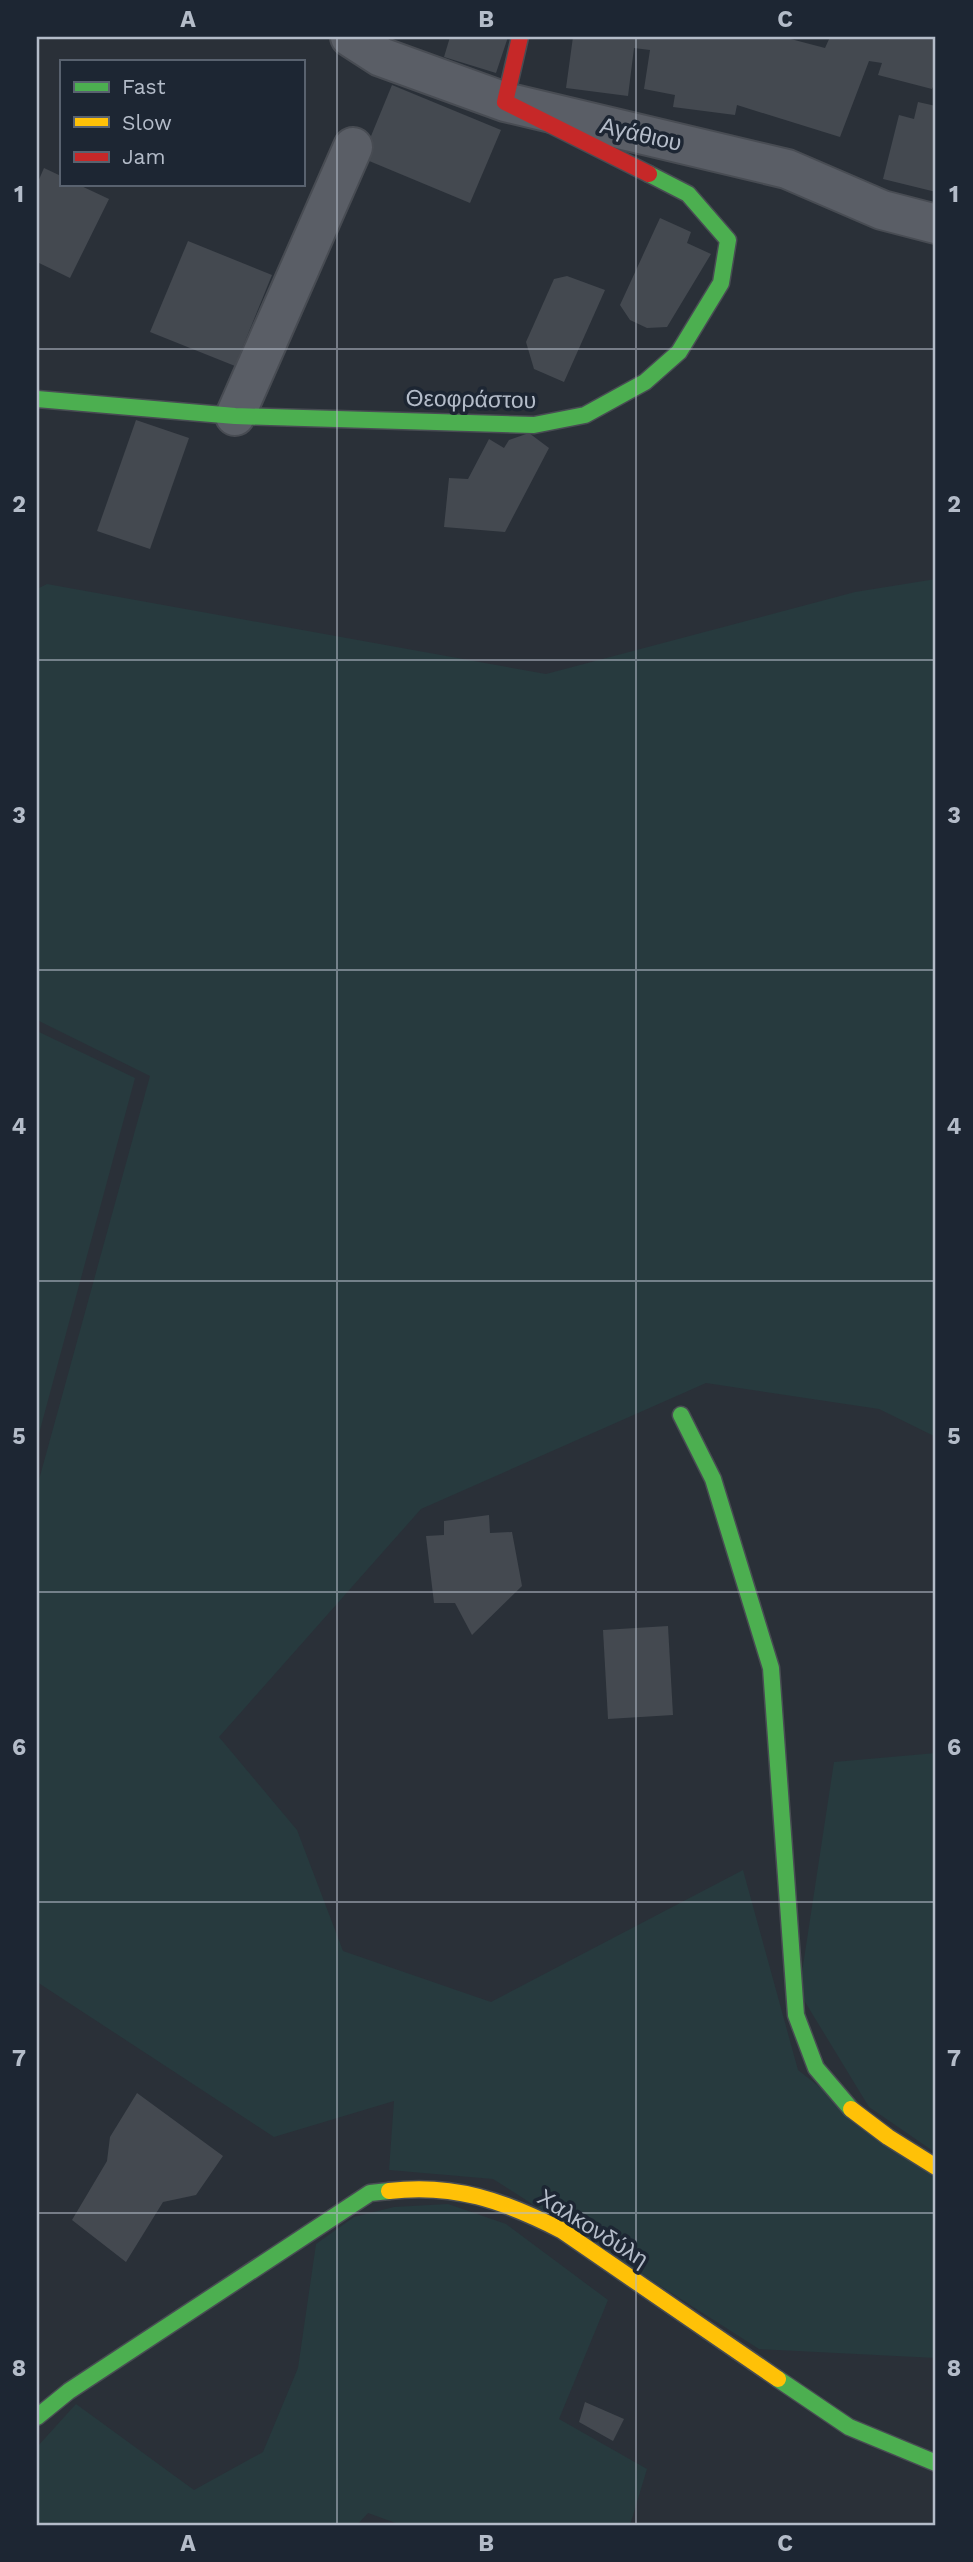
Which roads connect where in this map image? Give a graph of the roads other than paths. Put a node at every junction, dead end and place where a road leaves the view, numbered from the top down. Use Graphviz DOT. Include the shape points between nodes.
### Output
graph roads {
  1 [pos="350,37"];
  2 [pos="520,37"];
  3 [pos="505,102"];
  4 [pos="353,147"];
  5 [pos="936,224"];
  6 [pos="37,399"];
  7 [pos="235,416"];
  8 [pos="681,1415"];
  9 [pos="936,2167"];
  10 [pos="37,2417"];
  11 [pos="936,2463"];
  1 -- 3 [label="street, Αγάθιου" via="381,57"];
  2 -- 3 [label="street"];
  3 -- 5 [label="street, Αγάθιου" via="787,169 882,210"];
  3 -- 7 [label="street, Θεοφράστου" via="688,194 728,240 721,284 679,352 645,382 585,415 534,425"];
  4 -- 7 [label="street"];
  6 -- 7 [label="street, Θεοφράστου"];
  8 -- 9 [label="street" via="713,1479 771,1668 796,2015 802,2042 841,2104"];
  10 -- 11 [label="street, Χαλκονδύλη" via="69,2391 370,2193 416,2186 464,2188 512,2204 561,2230 849,2427"];
}
